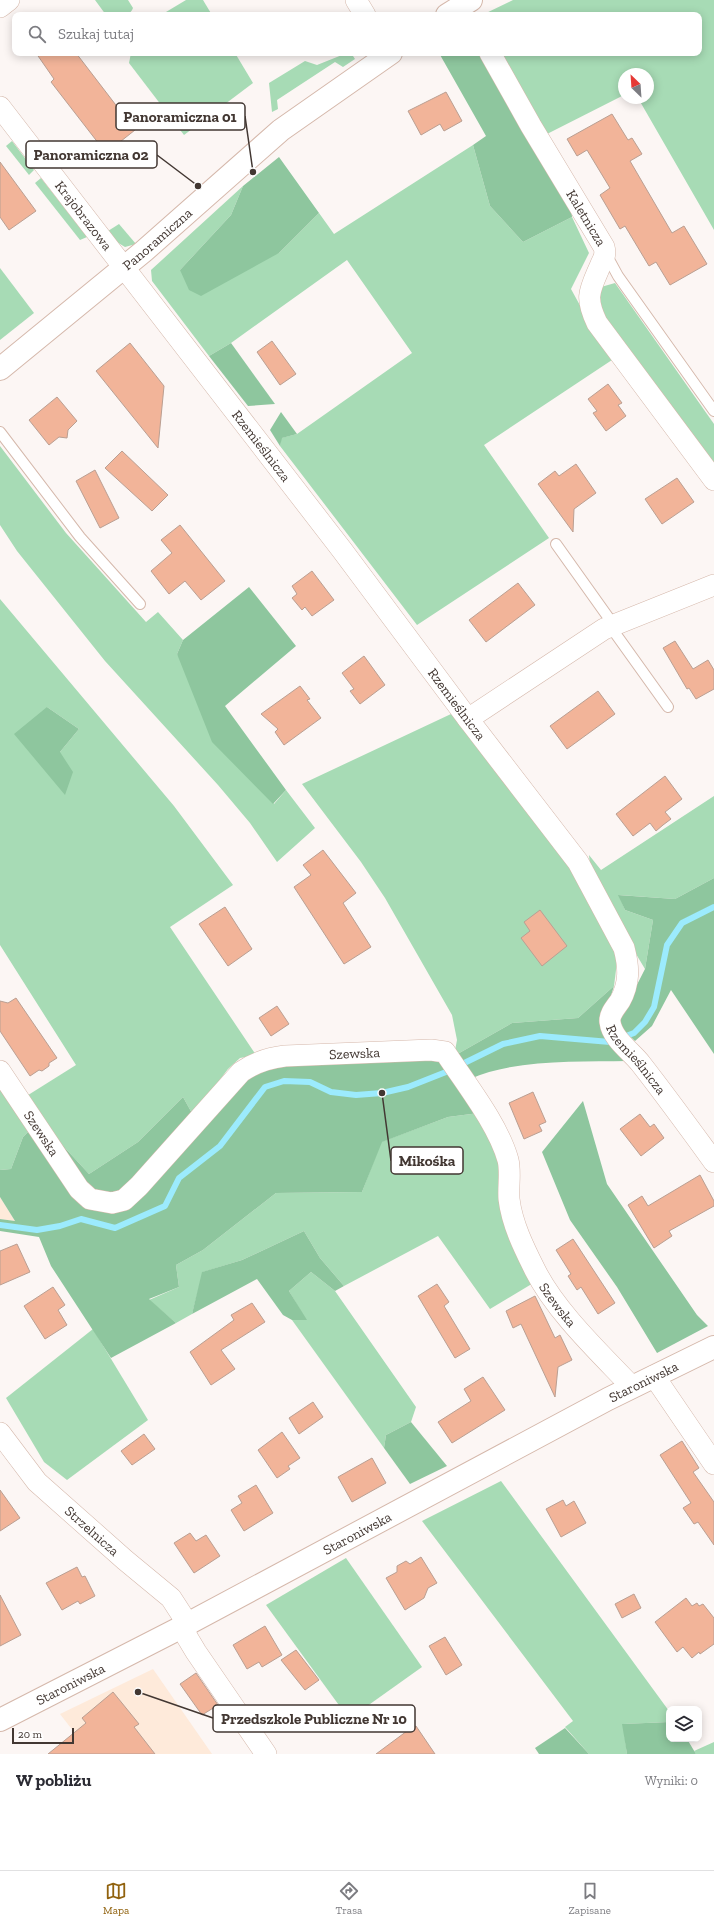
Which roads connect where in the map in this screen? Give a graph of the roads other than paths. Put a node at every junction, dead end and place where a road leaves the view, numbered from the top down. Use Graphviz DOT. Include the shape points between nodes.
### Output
graph roads {
  1 [pos="9,0"];
  2 [pos="356,0"];
  3 [pos="0,7"];
  4 [pos="363,12"];
  5 [pos="386,56"];
  6 [pos="492,56"];
  7 [pos="0,108"];
  8 [pos="606,254"];
  9 [pos="124,268"];
  10 [pos="0,369"];
  11 [pos="714,411"];
  12 [pos="0,432"];
  13 [pos="714,480"];
  14 [pos="556,544"];
  15 [pos="714,585"];
  16 [pos="140,604"];
  17 [pos="612,625"];
  18 [pos="668,707"];
  19 [pos="468,719"];
  20 [pos="0,1071"];
  21 [pos="714,1162"];
  22 [pos="714,1347"];
  23 [pos="654,1376"];
  24 [pos="632,1387"];
  25 [pos="0,1434"];
  26 [pos="714,1464"];
  27 [pos="185,1624"];
  28 [pos="0,1720"];
  29 [pos="266,1754"];
  1 -- 3 [label="street"];
  2 -- 4 [label="street"];
  5 -- 9 [label="street, Panoramiczna" via="281,130"];
  6 -- 8 [label="street, Kaletnicza"];
  7 -- 9 [label="street, Krajobrazowa"];
  8 -- 11 [label="lane" via="618,276"];
  8 -- 13 [label="street, Kaletnicza" via="590,289 590,308 597,323"];
  9 -- 10 [label="street, Panoramiczna"];
  9 -- 19 [label="street, Rzemieślnicza" via="342,550"];
  12 -- 16 [label="lane" via="80,537"];
  14 -- 17 [label="lane"];
  15 -- 17 [label="street"];
  17 -- 18 [label="lane"];
  17 -- 19 [label="street"];
  19 -- 21 [label="street, Rzemieślnicza" via="578,862 624,948 628,963 628,981 612,1012 610,1022 618,1037 640,1062"];
  20 -- 24 [label="street, Szewska" via="78,1189 90,1200 112,1203 124,1200 139,1186 240,1072 252,1064 267,1058 285,1056 431,1050 445,1052 501,1142 508,1161 509,1199 514,1223 536,1272 574,1324"];
  22 -- 23 [label="street, Staroniwska"];
  23 -- 24 [label="street, Staroniwska"];
  23 -- 26 [label="street"];
  24 -- 27 [label="street, Staroniwska"];
  25 -- 27 [label="street, Strzelnicza" via="37,1482 171,1598"];
  27 -- 28 [label="street, Staroniwska"];
  27 -- 29 [label="street, Strzelnicza" via="187,1637 196,1652"];
}
